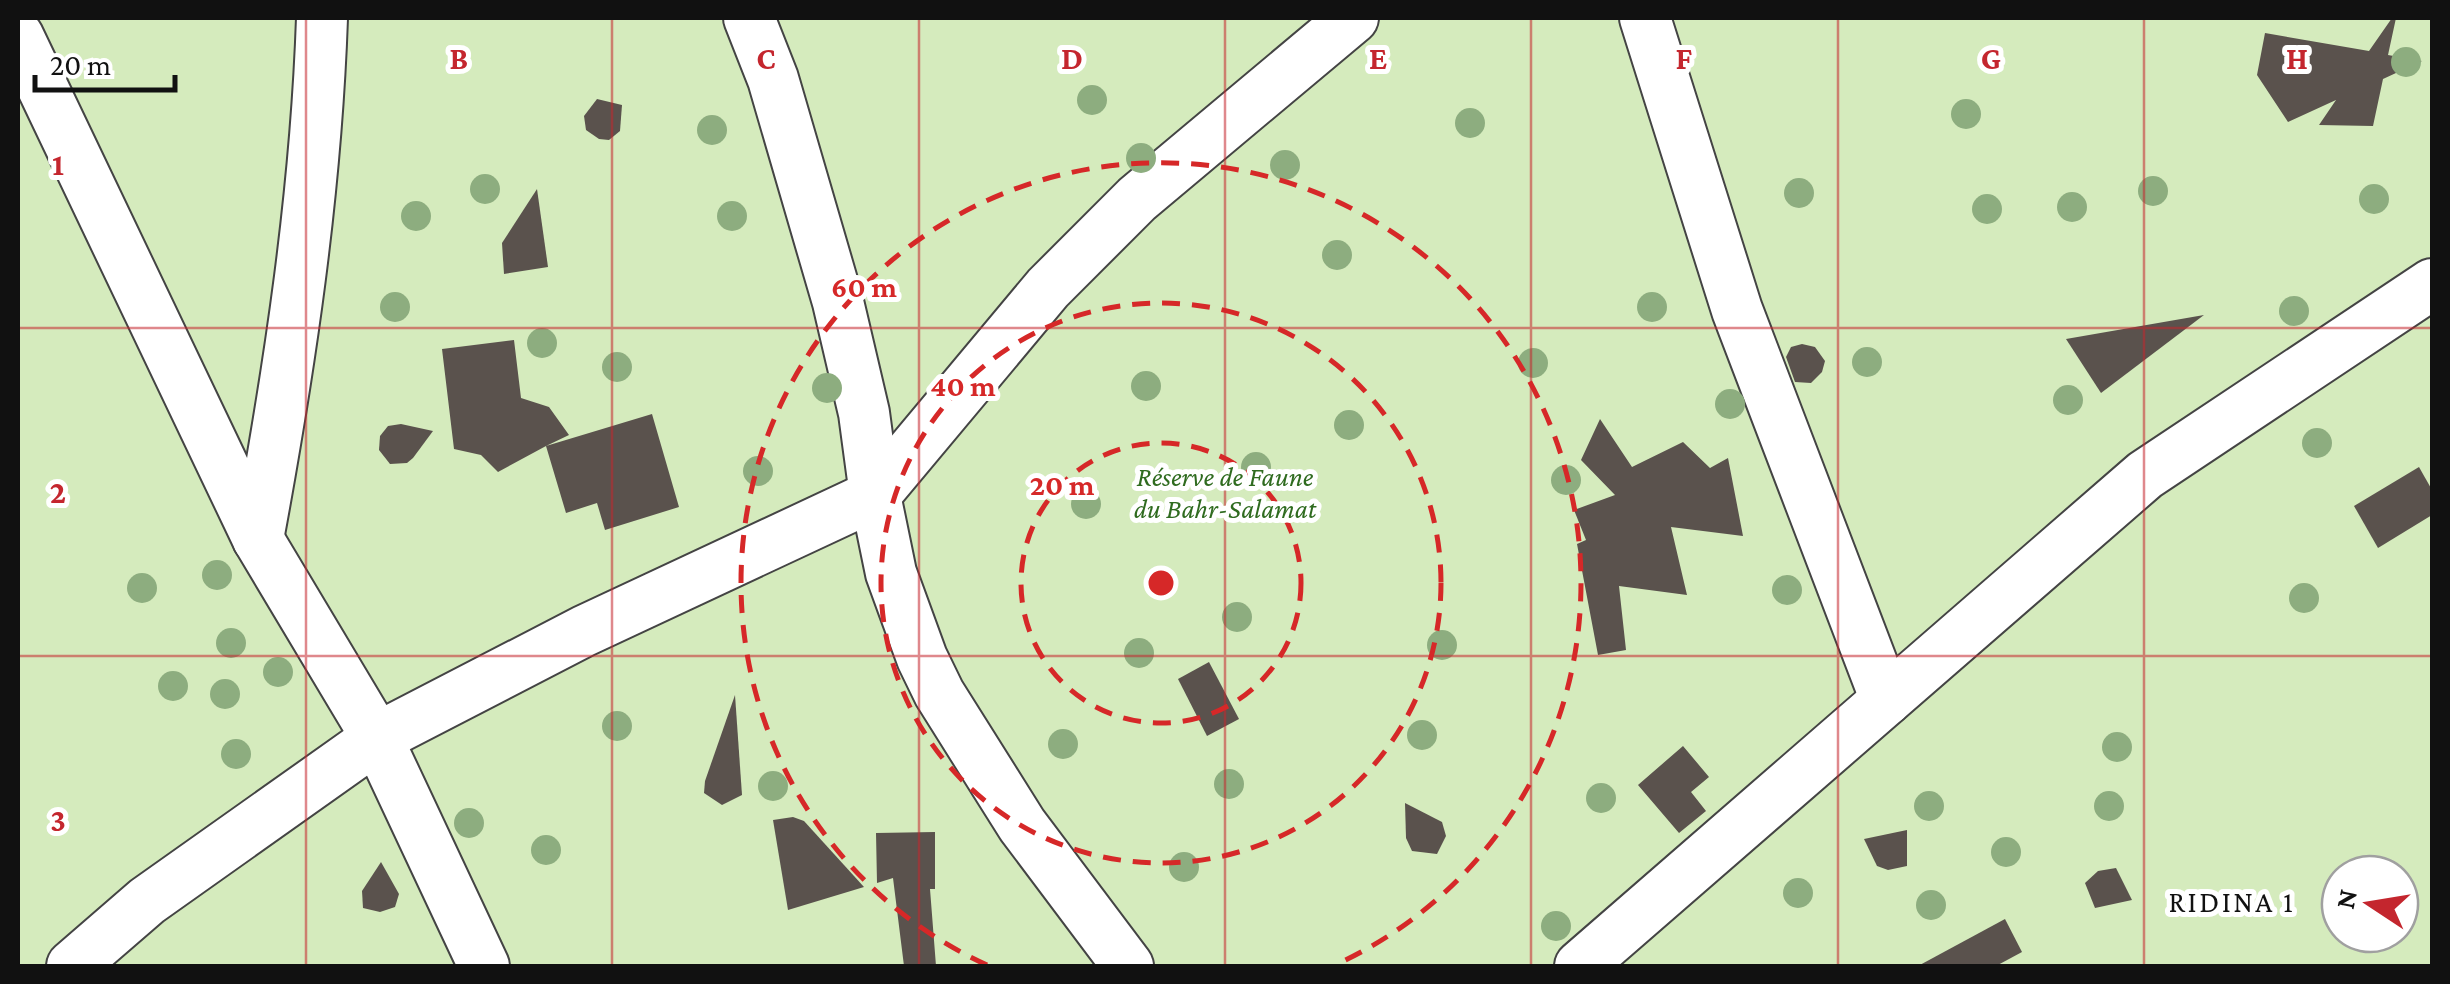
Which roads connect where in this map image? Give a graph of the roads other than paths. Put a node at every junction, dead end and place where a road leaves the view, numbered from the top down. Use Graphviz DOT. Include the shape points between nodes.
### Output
graph roads {
  1 [pos="322,18"];
  2 [pos="749,18"];
  3 [pos="1352,18"];
  4 [pos="1645,18"];
  5 [pos="18,36"];
  6 [pos="2432,284"];
  7 [pos="875,495"];
  8 [pos="258,539"];
  9 [pos="1886,700"];
  10 [pos="377,738"];
  11 [pos="72,966"];
  12 [pos="484,966"];
  13 [pos="1128,966"];
  14 [pos="1580,966"];
  1 -- 8 [label="street" via="290,362"];
  2 -- 7 [label="street" via="838,302"];
  3 -- 7 [label="street" via="1137,198 1048,288"];
  4 -- 9 [label="street" via="1750,344"];
  5 -- 8 [label="street"];
  6 -- 9 [label="street" via="2145,476"];
  7 -- 10 [label="street" via="584,631"];
  7 -- 13 [label="street" via="891,573 940,693 1022,826"];
  8 -- 10 [label="street"];
  9 -- 14 [label="street"];
  10 -- 11 [label="street" via="147,902"];
  10 -- 12 [label="street"];
}
